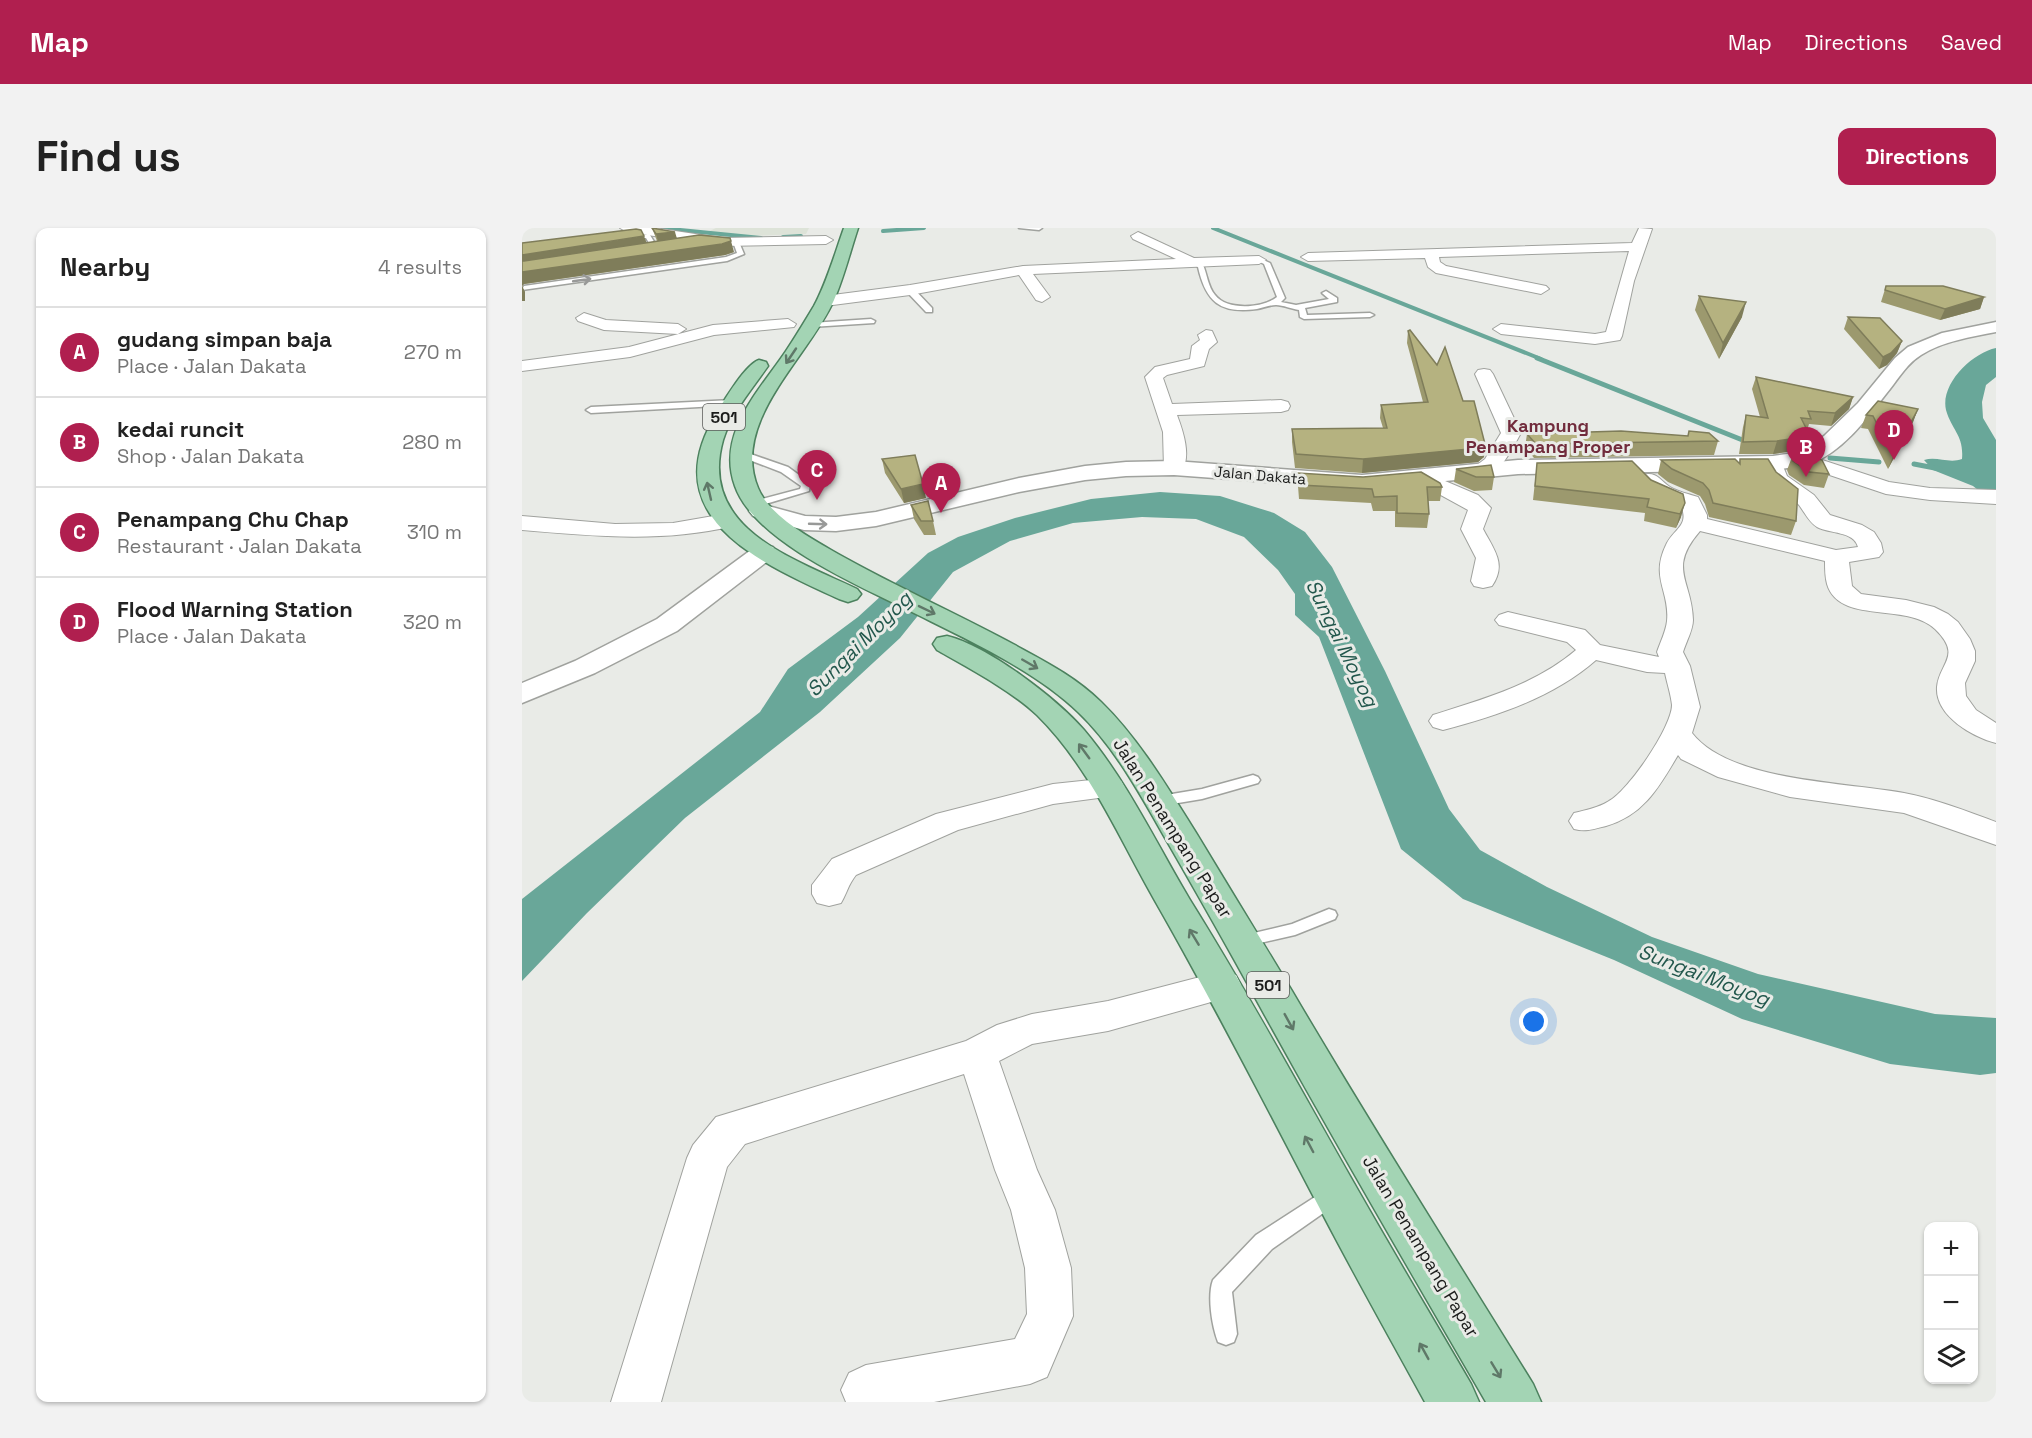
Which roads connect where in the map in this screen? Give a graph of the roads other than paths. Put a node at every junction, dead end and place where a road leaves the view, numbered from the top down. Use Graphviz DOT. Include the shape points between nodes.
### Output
graph roads {
  1 [pos="627,228"];
  2 [pos="851,228"];
  3 [pos="1022,228"];
  4 [pos="1039,228"];
  5 [pos="1645,228"];
  6 [pos="829,234"];
  7 [pos="1138,236"];
  8 [pos="1536,236"];
  9 [pos="616,238"];
  10 [pos="1424,240"];
  11 [pos="713,241"];
  12 [pos="736,243"];
  13 [pos="685,246"];
  14 [pos="1635,247"];
  15 [pos="646,251"];
  16 [pos="1527,251"];
  17 [pos="1424,254"];
  18 [pos="1308,257"];
  19 [pos="1259,260"];
  20 [pos="1193,262"];
  21 [pos="816,269"];
  22 [pos="1023,270"];
  23 [pos="526,278"];
  24 [pos="524,288"];
  25 [pos="1541,289"];
  26 [pos="910,290"];
  27 [pos="1326,293"];
  28 [pos="1042,297"];
  29 [pos="522,298"];
  30 [pos="825,301"];
  31 [pos="1277,303"];
  32 [pos="798,306"];
  33 [pos="1299,307"];
  34 [pos="929,310"];
  35 [pos="1370,315"];
  36 [pos="585,318"];
  37 [pos="871,321"];
  38 [pos="788,324"];
  39 [pos="811,326"];
  40 [pos="1996,327"];
  41 [pos="1501,329"];
  42 [pos="713,330"];
  43 [pos="1206,335"];
  44 [pos="522,366"];
  45 [pos="1484,374"];
  46 [pos="732,403"];
  47 [pos="1281,406"];
  48 [pos="591,410"];
  49 [pos="1166,410"];
  50 [pos="742,454"];
  51 [pos="1801,459"];
  52 [pos="1773,463"];
  53 [pos="1633,464"];
  54 [pos="1174,468"];
  55 [pos="1479,471"];
  56 [pos="1424,478"];
  57 [pos="1996,497"];
  58 [pos="758,508"];
  59 [pos="876,519"];
  60 [pos="725,521"];
  61 [pos="522,523"];
  62 [pos="1695,523"];
  63 [pos="764,552"];
  64 [pos="1836,557"];
  65 [pos="819,567"];
  66 [pos="1483,581"];
  67 [pos="1508,620"];
  68 [pos="945,631"];
  69 [pos="1591,651"];
  70 [pos="1677,666"];
  71 [pos="522,694"];
  72 [pos="1443,721"];
  73 [pos="1677,734"];
  74 [pos="1996,734"];
  75 [pos="1253,780"];
  76 [pos="1110,788"];
  77 [pos="1160,801"];
  78 [pos="1585,821"];
  79 [pos="1996,834"];
  80 [pos="829,894"];
  81 [pos="1329,915"];
  82 [pos="1243,941"];
  83 [pos="1223,985"];
  84 [pos="976,1054"];
  85 [pos="1335,1192"];
  86 [pos="1226,1334"];
  87 [pos="866,1390"];
  88 [pos="636,1402"];
  89 [pos="1453,1402"];
  90 [pos="1515,1402"];
  1 -- 11 [label="street"];
  2 -- 30 [label="main road, 501"];
  3 -- 4 [label="lane"];
  5 -- 14 [label="street"];
  6 -- 12 [label="street"];
  6 -- 21 [label="main road"];
  7 -- 20 [label="street"];
  8 -- 16 [label="street"];
  9 -- 15 [label="lane" via="648,236 660,249"];
  10 -- 17 [label="street"];
  11 -- 12 [label="street"];
  11 -- 13 [label="lane"];
  24 -- 12 [label="lane, one-way" via="727,259 741,254"];
  14 -- 16 [label="street"];
  14 -- 41 [label="street" via="1614,336 1595,339"];
  16 -- 17 [label="street"];
  17 -- 18 [label="street"];
  17 -- 25 [label="street" via="1441,270"];
  19 -- 20 [label="street"];
  19 -- 31 [label="lane" via="1267,263 1281,298"];
  20 -- 22 [label="street"];
  20 -- 31 [label="lane" via="1201,266 1209,294 1224,307"];
  22 -- 26 [label="street"];
  22 -- 28 [label="street"];
  23 -- 24 [label="lane"];
  24 -- 29 [label="lane"];
  26 -- 30 [label="street"];
  26 -- 34 [label="lane"];
  27 -- 33 [label="lane" via="1334,300"];
  30 -- 39 [label="main road, 501"];
  31 -- 33 [label="lane"];
  32 -- 38 [label="main road, Jalan Penampang Papar / 501"];
  33 -- 35 [label="lane" via="1304,317"];
  36 -- 42 [label="street" via="604,326"];
  37 -- 39 [label="lane"];
  38 -- 42 [label="street"];
  38 -- 46 [label="main road, Jalan Penampang Papar / 501"];
  39 -- 50 [label="main road, 501, one-way" via="755,409 744,436"];
  40 -- 51 [label="street, Jalan Dakata" via="1950,337 1905,358 1833,438"];
  42 -- 44 [label="street" via="630,352"];
  43 -- 49 [label="street" via="1209,342 1201,346 1198,362 1161,371 1154,377"];
  45 -- 55 [label="street" via="1511,433 1493,463"];
  46 -- 48 [label="lane"];
  60 -- 46 [label="main road, Jalan Penampang Papar / 501, one-way" via="711,500 706,475 712,442"];
  47 -- 49 [label="street"];
  49 -- 54 [label="street" via="1177,450"];
  50 -- 58 [label="main road, 501" via="746,486"];
  50 -- 58 [label="lane" via="781,466 806,485 804,491"];
  51 -- 52 [label="street, Jalan Dakata"];
  51 -- 57 [label="street" via="1886,488"];
  52 -- 53 [label="street, Jalan Dakata"];
  52 -- 64 [label="street" via="1784,485 1805,500 1823,521 1862,533 1869,540 1871,552"];
  53 -- 55 [label="street, Jalan Dakata"];
  53 -- 62 [label="street" via="1656,488 1690,502 1695,509"];
  54 -- 56 [label="street, Jalan Dakata" via="1343,482"];
  54 -- 59 [label="street, Jalan Dakata" via="1085,473"];
  55 -- 56 [label="street, Jalan Dakata"];
  56 -- 66 [label="street" via="1480,508 1472,529 1490,565"];
  58 -- 59 [label="street, Jalan Dakata, one-way" via="804,523"];
  58 -- 65 [label="main road, Jalan Penampang Papar / 501" via="801,543"];
  59 -- 65 [label="street, Jalan Dakata" via="849,532"];
  60 -- 61 [label="street" via="673,530 615,531"];
  60 -- 63 [label="main road, Jalan Penampang Papar / 501"];
  62 -- 64 [label="street"];
  62 -- 70 [label="street" via="1679,541 1670,566 1680,622 1670,652"];
  63 -- 65 [label="main road, Jalan Penampang Papar / 501"];
  63 -- 71 [label="street" via="667,625"];
  64 -- 74 [label="street" via="1839,587 1853,600 1922,612 1940,620 1952,634 1963,658 1951,688 1955,700 1970,721"];
  65 -- 68 [label="main road, Jalan Penampang Papar / 501"];
  65 -- 68 [label="main road, Jalan Penampang Papar / 501, one-way" via="857,575"];
  67 -- 69 [label="street" via="1576,636"];
  76 -- 68 [label="main road, Jalan Penampang Papar / 501, one-way" via="1046,707"];
  68 -- 77 [label="main road, Jalan Penampang Papar / 501, one-way" via="1051,676 1079,697 1111,729"];
  69 -- 70 [label="street" via="1647,664"];
  69 -- 72 [label="street" via="1566,671 1529,691"];
  70 -- 73 [label="street" via="1686,706"];
  73 -- 78 [label="street" via="1643,789 1615,813"];
  73 -- 79 [label="street" via="1691,752 1729,770 1801,790 1904,803"];
  75 -- 77 [label="lane"];
  76 -- 80 [label="street" via="1053,794 947,822 844,867 829,885"];
  83 -- 76 [label="main road, Jalan Penampang Papar / 501, one-way"];
  77 -- 82 [label="main road, Jalan Penampang Papar / 501"];
  81 -- 82 [label="lane" via="1295,929"];
  82 -- 90 [label="main road, Jalan Penampang Papar / 501, one-way"];
  83 -- 84 [label="street" via="1108,1016 1032,1029"];
  85 -- 83 [label="main road, Jalan Penampang Papar / 501, one-way"];
  84 -- 87 [label="street" via="1033,1210 1048,1268 1050,1316 1030,1360"];
  84 -- 88 [label="street" via="731,1130 708,1158"];
  85 -- 86 [label="lane" via="1264,1242 1221,1288"];
  89 -- 85 [label="main road, Jalan Penampang Papar / 501, one-way"];
}
